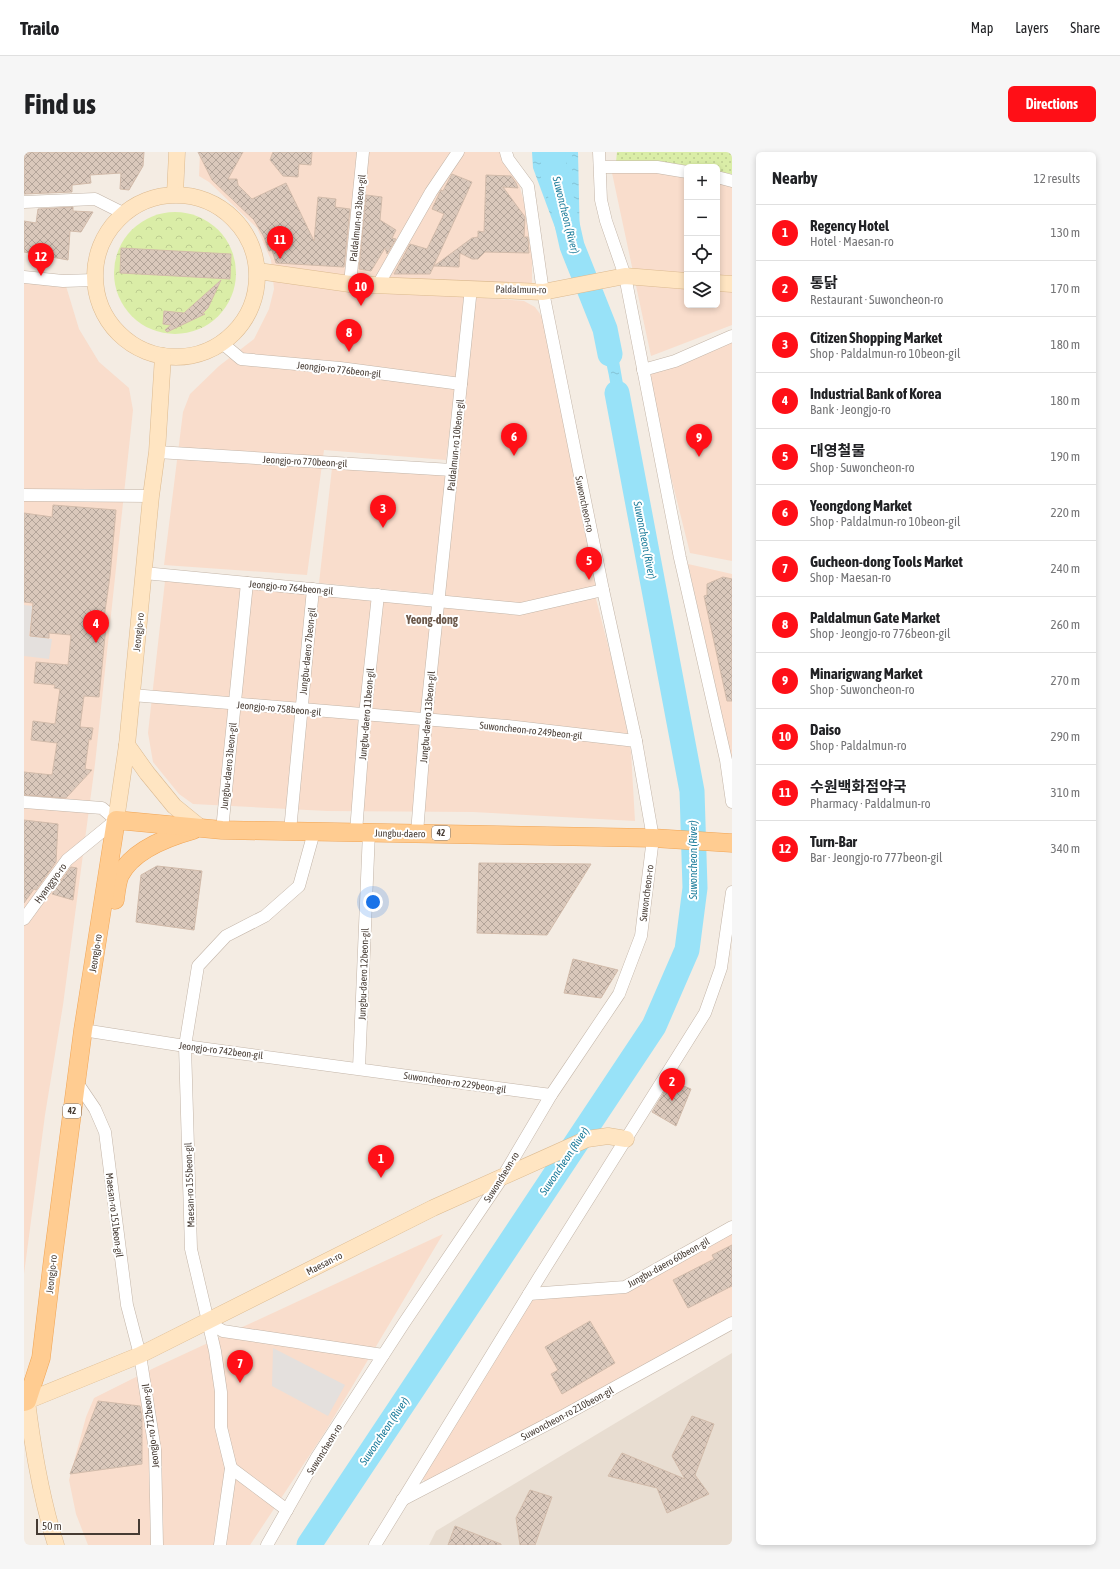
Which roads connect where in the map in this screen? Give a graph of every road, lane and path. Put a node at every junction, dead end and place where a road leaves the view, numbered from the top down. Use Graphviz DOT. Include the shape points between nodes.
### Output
graph roads {
  1 [pos="177,152"];
  2 [pos="363,152"];
  3 [pos="506,152"];
  4 [pos="599,152"];
  5 [pos="455,154"];
  6 [pos="600,167"];
  7 [pos="684,171"];
  8 [pos="720,178"];
  9 [pos="732,181"];
  10 [pos="175,194"];
  11 [pos="24,202"];
  12 [pos="123,213"];
  13 [pos="258,270"];
  14 [pos="24,277"];
  15 [pos="622,277"];
  16 [pos="94,280"];
  17 [pos="684,281"];
  18 [pos="720,283"];
  19 [pos="350,284"];
  20 [pos="378,284"];
  21 [pos="732,284"];
  22 [pos="471,288"];
  23 [pos="549,290"];
  24 [pos="732,336"];
  25 [pos="222,343"];
  26 [pos="163,356"];
  27 [pos="643,370"];
  28 [pos="461,384"];
  29 [pos="157,452"];
  30 [pos="452,470"];
  31 [pos="24,495"];
  32 [pos="151,496"];
  33 [pos="144,573"];
  34 [pos="247,583"];
  35 [pos="313,589"];
  36 [pos="603,590"];
  37 [pos="378,595"];
  38 [pos="439,601"];
  39 [pos="132,695"];
  40 [pos="234,704"];
  41 [pos="302,710"];
  42 [pos="365,715"];
  43 [pos="426,720"];
  44 [pos="636,741"];
  45 [pos="127,745"];
  46 [pos="24,802"];
  47 [pos="732,802"];
  48 [pos="116,820"];
  49 [pos="201,828"];
  50 [pos="222,830"];
  51 [pos="290,831"];
  52 [pos="314,832"];
  53 [pos="363,832"];
  54 [pos="417,833"];
  55 [pos="657,839"];
  56 [pos="728,842"];
  57 [pos="732,892"];
  58 [pos="24,919"];
  59 [pos="98,932"];
  60 [pos="83,1030"];
  61 [pos="185,1046"];
  62 [pos="359,1068"];
  63 [pos="76,1081"];
  64 [pos="551,1095"];
  65 [pos="626,1139"];
  66 [pos="506,1176"];
  67 [pos="732,1227"];
  68 [pos="529,1294"];
  69 [pos="207,1322"];
  70 [pos="732,1323"];
  71 [pos="140,1355"];
  72 [pos="383,1355"];
  73 [pos="25,1401"];
  74 [pos="231,1468"];
  75 [pos="401,1500"];
  76 [pos="287,1510"];
  77 [pos="56,1545"];
  78 [pos="157,1545"];
  79 [pos="220,1545"];
  80 [pos="267,1545"];
  81 [pos="375,1545"];
  1 -- 10 [label="street"];
  2 -- 19 [label="street, Paldalmun-ro 3beon-gil"];
  3 -- 23 [label="street, Suwoncheon-ro" via="508,159 528,186"];
  4 -- 6 [label="street"];
  5 -- 20 [label="street"];
  6 -- 7 [label="street" via="657,166"];
  6 -- 15 [label="street" via="601,200"];
  8 -- 9 [label="street"];
  10 -- 12 [label="street" via="147,199"];
  10 -- 13 [label="street" via="199,198 222,208 240,225 252,246"];
  11 -- 12 [label="street" via="95,199"];
  12 -- 16 [label="street" via="110,227 101,243 95,261"];
  13 -- 19 [label="street, Paldalmun-ro"];
  13 -- 25 [label="street" via="254,298 242,324"];
  14 -- 16 [label="street" via="63,281"];
  15 -- 17 [label="street, Paldalmun-ro"];
  15 -- 23 [label="street, Paldalmun-ro"];
  15 -- 27 [label="street"];
  16 -- 26 [label="street" via="100,307 115,330 137,347"];
  18 -- 21 [label="street"];
  19 -- 20 [label="street, Paldalmun-ro"];
  20 -- 22 [label="street, Paldalmun-ro"];
  22 -- 23 [label="street, Paldalmun-ro"];
  22 -- 28 [label="street, Paldalmun-ro 10beon-gil"];
  23 -- 36 [label="street, Suwoncheon-ro"];
  24 -- 27 [label="street" via="675,361"];
  25 -- 26 [label="street" via="204,353 184,357"];
  25 -- 28 [label="street, Jeongjo-ro 776beon-gil" via="241,359 340,368"];
  26 -- 29 [label="street, Jeongjo-ro"];
  27 -- 47 [label="street" via="680,558 726,760"];
  28 -- 30 [label="street, Paldalmun-ro 10beon-gil"];
  29 -- 30 [label="street, Jeongjo-ro 770beon-gil"];
  29 -- 32 [label="street, Jeongjo-ro"];
  30 -- 38 [label="street, Paldalmun-ro 10beon-gil"];
  31 -- 32 [label="street"];
  32 -- 33 [label="street, Jeongjo-ro"];
  33 -- 34 [label="street, Jeongjo-ro 764beon-gil"];
  33 -- 39 [label="street, Jeongjo-ro"];
  34 -- 35 [label="street, Jeongjo-ro 764beon-gil"];
  34 -- 40 [label="street, Jungbu-daero 3beon-gil"];
  35 -- 37 [label="street, Jeongjo-ro 764beon-gil"];
  35 -- 41 [label="street, Jungbu-daero 7beon-gil"];
  36 -- 38 [label="street, Jeongjo-ro 764beon-gil" via="520,609"];
  36 -- 44 [label="street, Suwoncheon-ro"];
  37 -- 38 [label="street, Jeongjo-ro 764beon-gil"];
  37 -- 42 [label="street, Jungbu-daero 11beon-gil"];
  38 -- 43 [label="street, Jungbu-daero 13beon-gil"];
  39 -- 40 [label="street, Jeongjo-ro 758beon-gil"];
  39 -- 45 [label="street, Jeongjo-ro"];
  40 -- 41 [label="street, Jeongjo-ro 758beon-gil"];
  40 -- 50 [label="street, Jungbu-daero 3beon-gil"];
  41 -- 42 [label="street, Jeongjo-ro 758beon-gil"];
  41 -- 51 [label="street, Jungbu-daero 7beon-gil"];
  42 -- 43 [label="street, Jeongjo-ro 758beon-gil"];
  42 -- 53 [label="street, Jungbu-daero 11beon-gil"];
  43 -- 44 [label="street, Suwoncheon-ro 249beon-gil" via="507,726"];
  43 -- 54 [label="street, Jungbu-daero 13beon-gil"];
  44 -- 55 [label="street, Suwoncheon-ro"];
  45 -- 48 [label="street, Jeongjo-ro"];
  45 -- 49 [label="street" via="174,806"];
  46 -- 48 [label="street" via="102,808"];
  48 -- 49 [label="main road, Jungbu-daero / 42"];
  48 -- 58 [label="street, Hyanggyo-ro" via="68,860"];
  48 -- 59 [label="main road, Jeongjo-ro / 42"];
  49 -- 50 [label="main road, Jungbu-daero / 42"];
  49 -- 59 [label="main road" via="154,844 130,864 120,875 113,914"];
  50 -- 51 [label="main road, Jungbu-daero / 42"];
  51 -- 52 [label="main road, Jungbu-daero / 42"];
  52 -- 53 [label="main road, Jungbu-daero / 42"];
  52 -- 61 [label="street, Maesan-ro 155beon-gil" via="299,886 265,916 226,936 198,966"];
  53 -- 54 [label="main road, Jungbu-daero / 42"];
  53 -- 62 [label="street, Jungbu-daero 12beon-gil"];
  54 -- 55 [label="main road, Jungbu-daero / 42"];
  55 -- 56 [label="main road, Jungbu-daero / 42"];
  55 -- 64 [label="street, Suwoncheon-ro" via="641,936 619,994"];
  57 -- 65 [label="street" via="721,968 706,1013"];
  59 -- 60 [label="main road, Jeongjo-ro / 42"];
  60 -- 61 [label="street, Jeongjo-ro 742beon-gil"];
  60 -- 63 [label="main road, Jeongjo-ro / 42"];
  61 -- 62 [label="street, Jeongjo-ro 742beon-gil"];
  61 -- 69 [label="street, Maesan-ro 155beon-gil" via="191,1249"];
  62 -- 64 [label="street, Suwoncheon-ro 229beon-gil"];
  63 -- 71 [label="street, Maesan-ro 151beon-gil" via="95,1109 105,1132 127,1305"];
  63 -- 73 [label="main road, Jeongjo-ro / 42" via="42,1358"];
  64 -- 66 [label="street, Suwoncheon-ro"];
  65 -- 66 [label="street, Maesan-ro" via="608,1136 587,1139"];
  65 -- 68 [label="street"];
  66 -- 69 [label="street, Maesan-ro" via="432,1208"];
  66 -- 72 [label="street, Suwoncheon-ro"];
  67 -- 68 [label="street, Jungbu-daero 60beon-gil" via="625,1287"];
  68 -- 75 [label="street"];
  69 -- 71 [label="street, Maesan-ro"];
  69 -- 72 [label="street" via="223,1331"];
  69 -- 74 [label="street, Maesan-ro 155beon-gil" via="215,1351 221,1392 221,1427"];
  70 -- 75 [label="street, Suwoncheon-ro 210beon-gil" via="561,1417"];
  71 -- 73 [label="street, Maesan-ro"];
  71 -- 78 [label="street, Jeongjo-ro 712beon-gil" via="155,1450"];
  72 -- 76 [label="street, Suwoncheon-ro"];
  73 -- 77 [label="street, Jeongjo-ro" via="41,1491"];
  74 -- 76 [label="street"];
  74 -- 79 [label="street"];
  75 -- 81 [label="street"];
  76 -- 80 [label="street, Suwoncheon-ro"];
}
